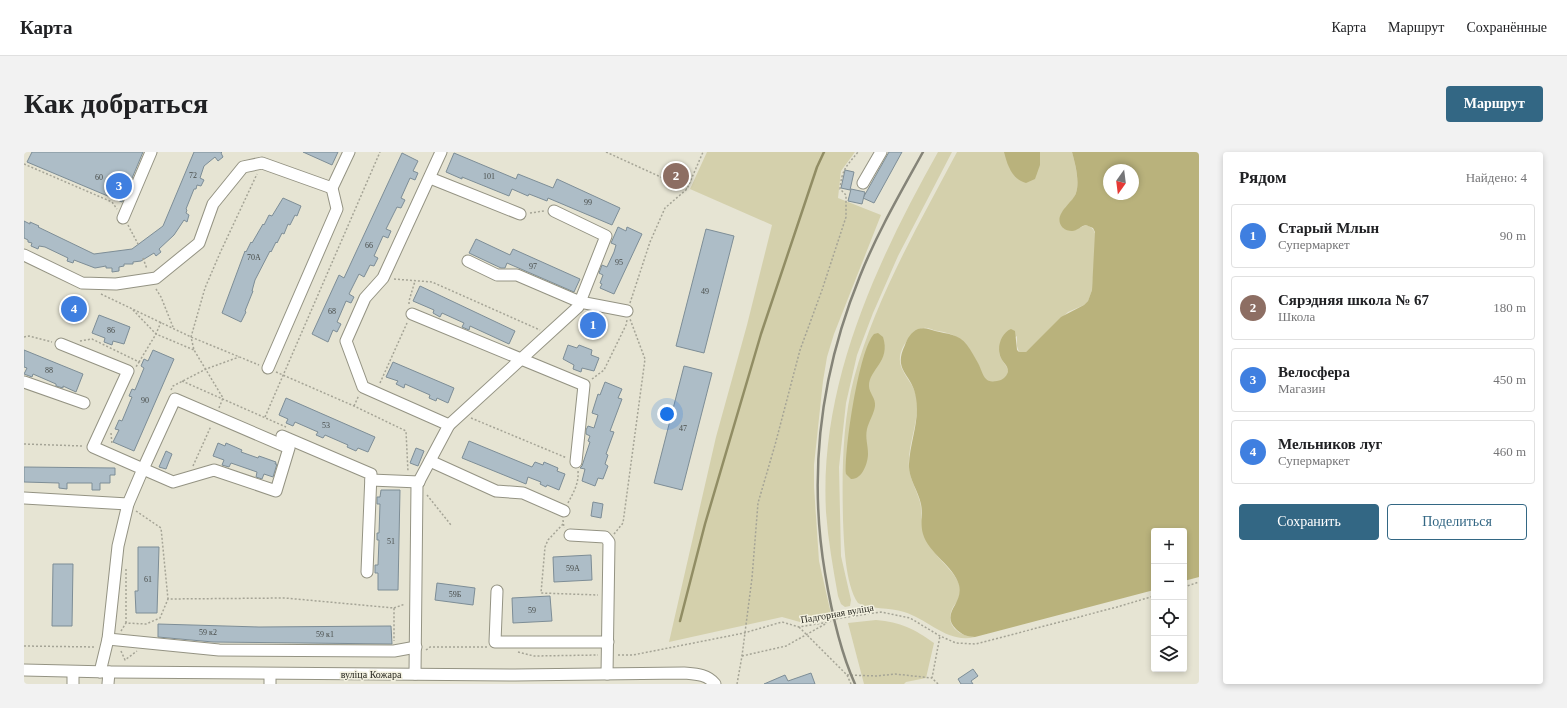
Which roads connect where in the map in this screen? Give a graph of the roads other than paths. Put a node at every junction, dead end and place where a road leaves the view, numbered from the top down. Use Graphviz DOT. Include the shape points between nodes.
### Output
graph roads {
  1 [pos="151,152"];
  2 [pos="349,152"];
  3 [pos="441,152"];
  4 [pos="881,152"];
  5 [pos="430,178"];
  6 [pos="863,183"];
  7 [pos="332,188"];
  8 [pos="549,211"];
  9 [pos="520,214"];
  10 [pos="123,218"];
  11 [pos="24,255"];
  12 [pos="468,261"];
  13 [pos="580,302"];
  14 [pos="628,312"];
  15 [pos="412,314"];
  16 [pos="61,344"];
  17 [pos="520,360"];
  18 [pos="268,368"];
  19 [pos="24,382"];
  20 [pos="84,403"];
  21 [pos="449,425"];
  22 [pos="282,436"];
  23 [pos="430,461"];
  24 [pos="576,462"];
  25 [pos="143,469"];
  26 [pos="371,480"];
  27 [pos="414,481"];
  28 [pos="24,498"];
  29 [pos="130,506"];
  30 [pos="564,511"];
  31 [pos="570,535"];
  32 [pos="367,572"];
  33 [pos="496,590"];
  34 [pos="110,642"];
  35 [pos="608,642"];
  36 [pos="416,647"];
  37 [pos="24,670"];
  38 [pos="73,672"];
  39 [pos="104,672"];
  40 [pos="415,674"];
  41 [pos="607,674"];
  42 [pos="270,679"];
  43 [pos="514,680"];
  44 [pos="73,684"];
  45 [pos="108,684"];
  46 [pos="715,684"];
  1 -- 10 [label="street"];
  2 -- 7 [label="street"];
  3 -- 5 [label="street"];
  4 -- 6 [label="street"];
  5 -- 9 [label="street"];
  5 -- 21 [label="street" via="383,278 365,298 346,341 363,387"];
  7 -- 11 [label="street" via="262,163 243,167 213,204 199,243 156,278 116,284 82,283"];
  7 -- 18 [label="street" via="337,208"];
  8 -- 13 [label="street" via="606,236"];
  12 -- 13 [label="street" via="497,275 517,275"];
  13 -- 14 [label="street"];
  13 -- 17 [label="street" via="578,307"];
  15 -- 17 [label="street"];
  16 -- 25 [label="street" via="128,371 93,447"];
  17 -- 21 [label="street"];
  17 -- 24 [label="street" via="584,385"];
  19 -- 20 [label="street"];
  21 -- 23 [label="street"];
  22 -- 26 [label="street" via="371,474"];
  23 -- 27 [label="street"];
  23 -- 30 [label="street" via="496,491 523,493"];
  25 -- 25 [label="street" via="175,399 289,448 276,491 214,470 173,482"];
  25 -- 29 [label="street"];
  26 -- 27 [label="street"];
  26 -- 32 [label="street"];
  27 -- 36 [label="street" via="417,486"];
  28 -- 29 [label="street"];
  29 -- 34 [label="street" via="118,546"];
  31 -- 35 [label="street" via="605,537 609,542"];
  33 -- 35 [label="street" via="495,642"];
  34 -- 36 [label="street" via="219,650 394,651"];
  34 -- 39 [label="street"];
  35 -- 41 [label="street"];
  36 -- 40 [label="street"];
  37 -- 38 [label="street, вуліца Кожара"];
  38 -- 39 [label="street, вуліца Кожара"];
  38 -- 44 [label="street"];
  39 -- 42 [label="street, вуліца Кожара"];
  39 -- 45 [label="street"];
  40 -- 42 [label="street, вуліца Кожара"];
  40 -- 43 [label="street, вуліца Кожара"];
  41 -- 43 [label="street, вуліца Кожара"];
  41 -- 46 [label="street, вуліца Кожара" via="684,673 707,677"];
}
